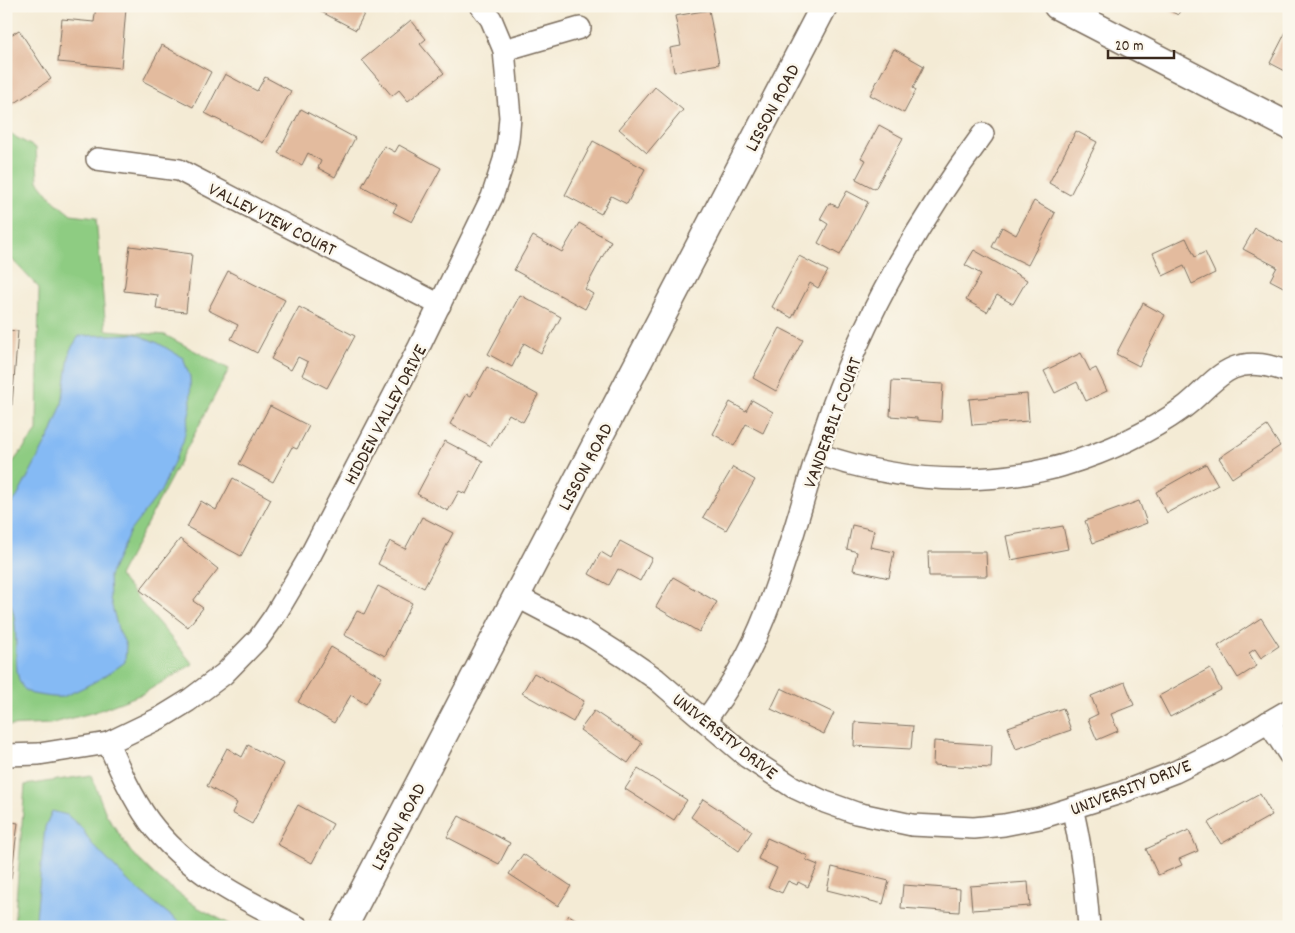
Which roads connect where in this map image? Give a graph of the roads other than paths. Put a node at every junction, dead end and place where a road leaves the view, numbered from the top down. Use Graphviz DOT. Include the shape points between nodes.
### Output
graph roads {
  1 [pos="482,6"];
  2 [pos="824,6"];
  3 [pos="1057,6"];
  4 [pos="580,28"];
  5 [pos="504,50"];
  6 [pos="1289,126"];
  7 [pos="983,134"];
  8 [pos="97,159"];
  9 [pos="440,305"];
  10 [pos="1289,372"];
  11 [pos="818,454"];
  12 [pos="516,596"];
  13 [pos="1289,710"];
  14 [pos="705,721"];
  15 [pos="1268,722"];
  16 [pos="108,743"];
  17 [pos="1289,754"];
  18 [pos="6,755"];
  19 [pos="1072,808"];
  20 [pos="298,927"];
  21 [pos="344,927"];
  22 [pos="1089,927"];
  1 -- 5 [label="street, HIDDEN VALLEY DRIVE"];
  2 -- 12 [label="street, LISSON ROAD"];
  3 -- 6 [label="street"];
  4 -- 5 [label="street"];
  5 -- 9 [label="street, HIDDEN VALLEY DRIVE" via="510,117 504,160 492,197"];
  7 -- 11 [label="street, VANDERBILT COURT" via="923,221 892,278 832,408"];
  8 -- 9 [label="street, VALLEY VIEW COURT" via="179,170"];
  9 -- 16 [label="street, HIDDEN VALLEY DRIVE" via="310,556 269,624 235,663 188,701"];
  10 -- 11 [label="street" via="1260,364 1233,368 1167,420 1118,446 1062,466 1013,476 930,478 869,469"];
  11 -- 14 [label="street, VANDERBILT COURT" via="766,614 737,675"];
  12 -- 14 [label="street, UNIVERSITY DRIVE" via="627,658"];
  12 -- 21 [label="street, LISSON ROAD"];
  13 -- 15 [label="street, UNIVERSITY DRIVE"];
  14 -- 19 [label="street, UNIVERSITY DRIVE" via="747,757 793,787 825,802 887,821 974,828 1034,820"];
  15 -- 17 [label="street"];
  15 -- 19 [label="street, UNIVERSITY DRIVE" via="1175,772"];
  16 -- 18 [label="street, HIDDEN VALLEY DRIVE" via="39,754"];
  16 -- 20 [label="street" via="134,799 168,843 210,879"];
  19 -- 22 [label="street" via="1079,835"];
}
